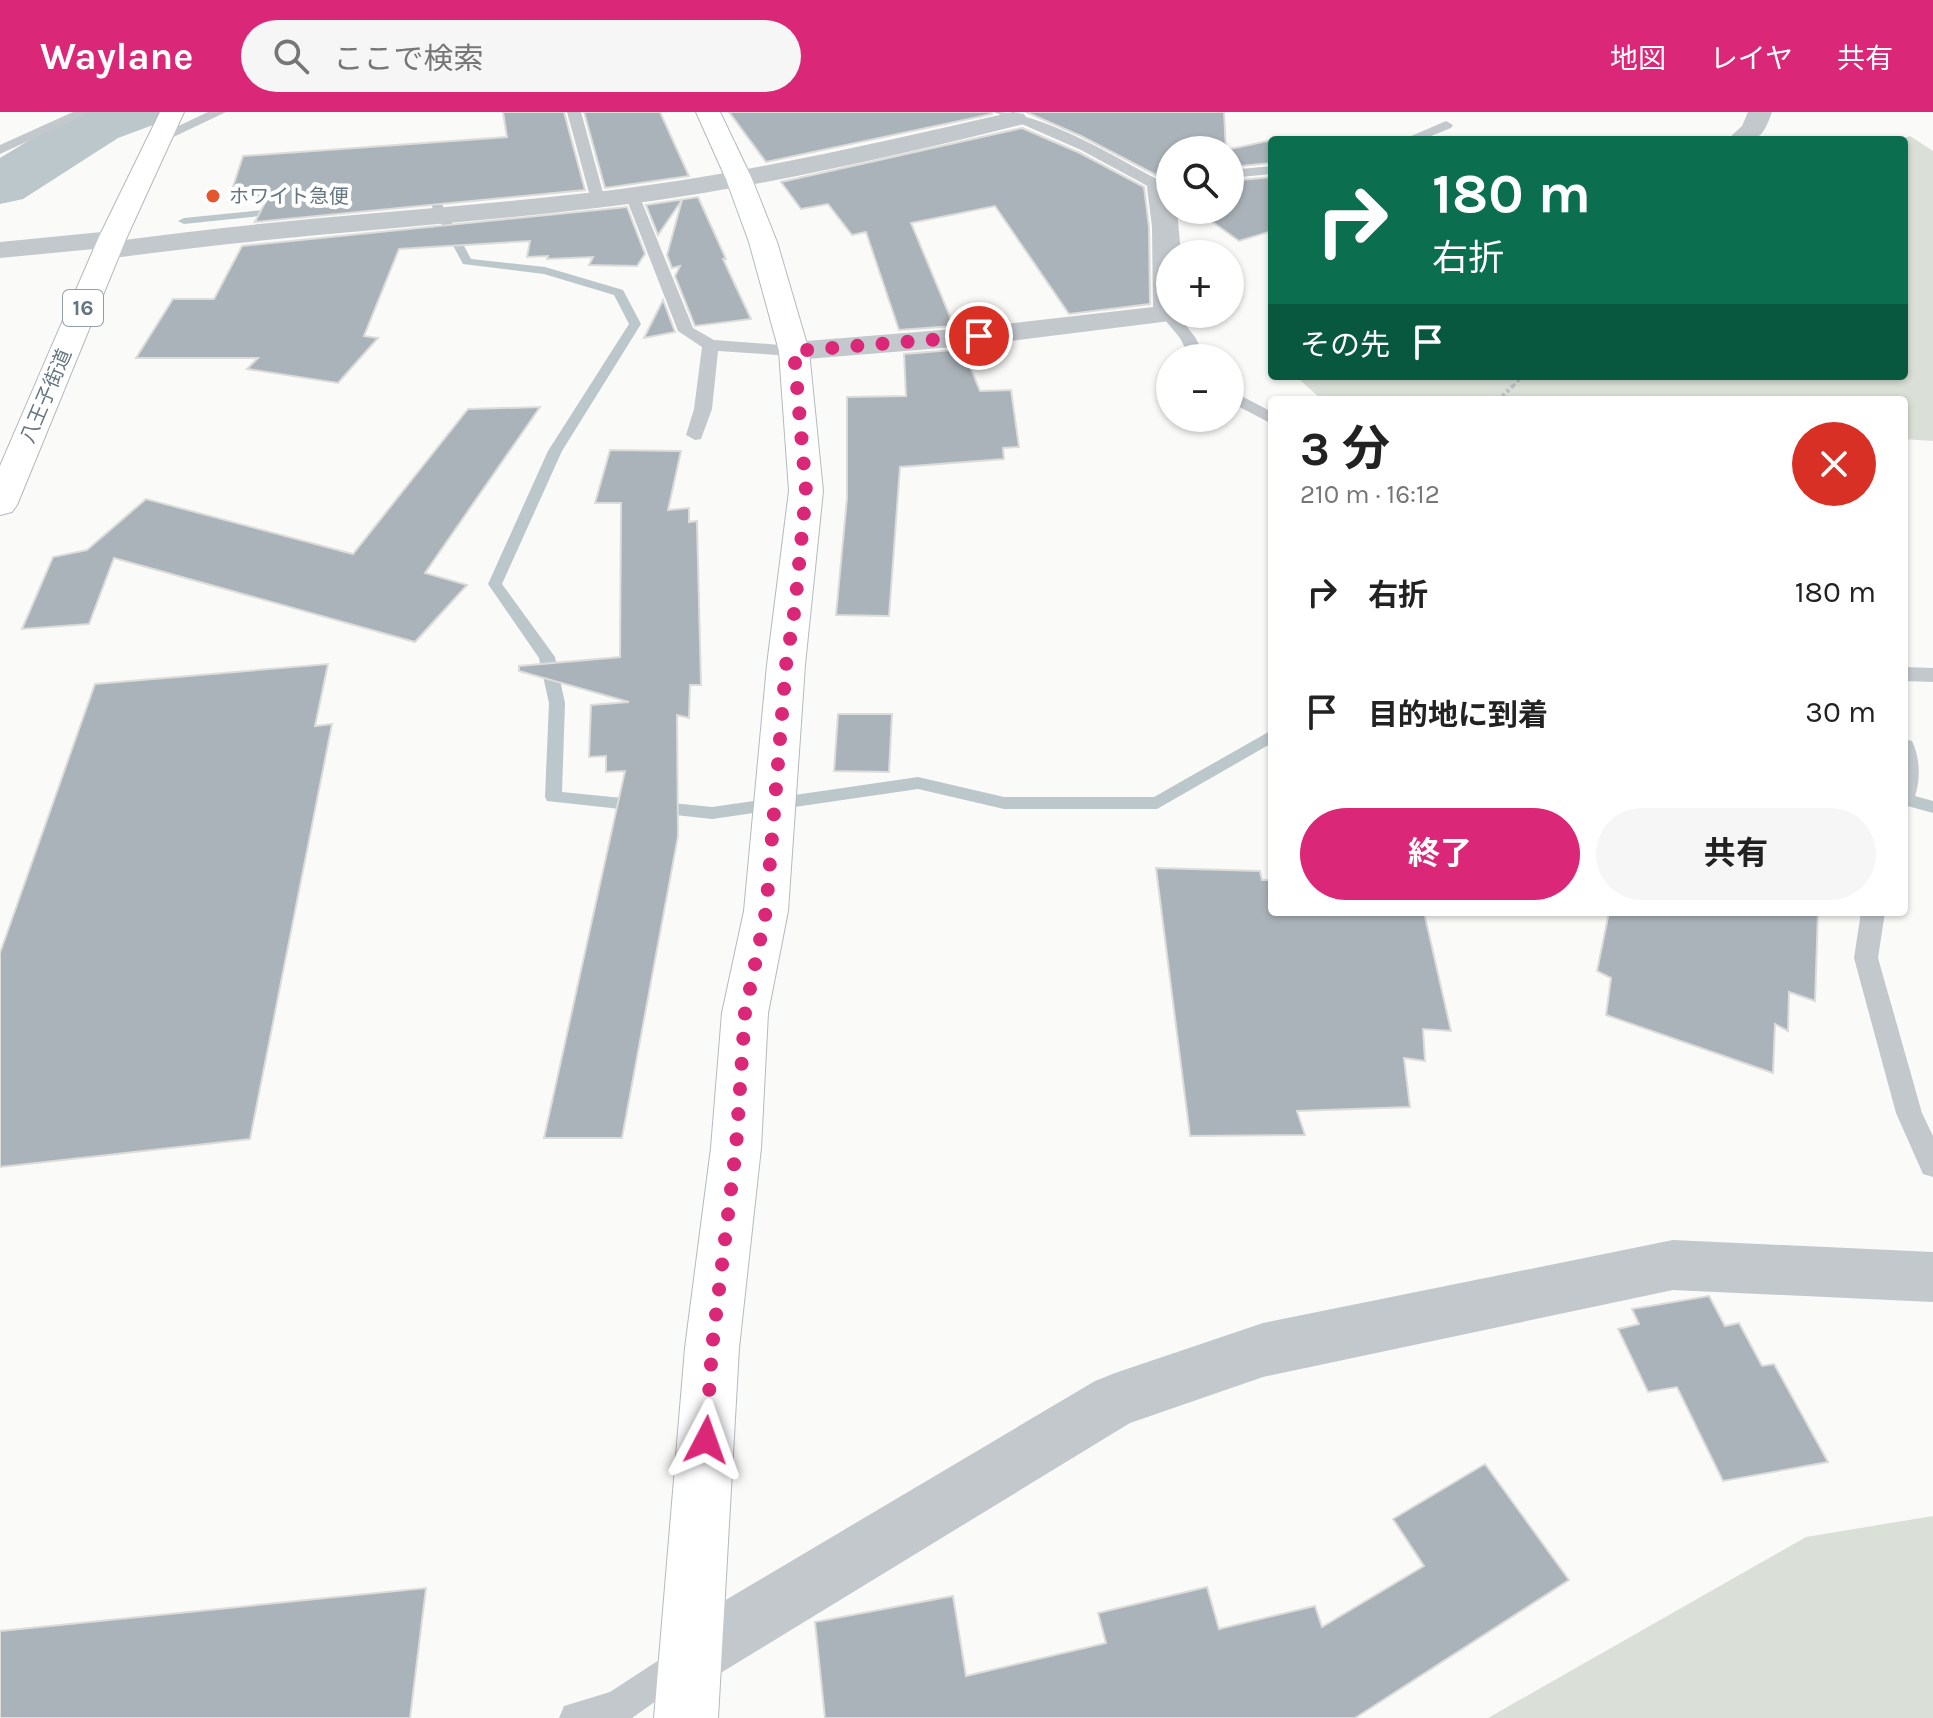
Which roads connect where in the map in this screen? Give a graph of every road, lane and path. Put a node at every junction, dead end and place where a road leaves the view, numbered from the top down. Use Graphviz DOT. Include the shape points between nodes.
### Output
graph roads {
  1 [pos="84,112"];
  2 [pos="219,112"];
  3 [pos="574,112"];
  4 [pos="708,112"];
  5 [pos="1760,112"];
  6 [pos="1008,115"];
  7 [pos="168,121"];
  8 [pos="1446,125"];
  9 [pos="1419,136"];
  10 [pos="1745,136"];
  11 [pos="0,150"];
  12 [pos="1268,170"];
  13 [pos="1244,173"];
  14 [pos="738,178"];
  15 [pos="1156,182"];
  16 [pos="632,195"];
  17 [pos="598,200"];
  18 [pos="109,245"];
  19 [pos="0,250"];
  20 [pos="1156,315"];
  21 [pos="710,345"];
  22 [pos="794,351"];
  23 [pos="1519,380"];
  24 [pos="1502,396"];
  25 [pos="1244,403"];
  26 [pos="1268,417"];
  27 [pos="695,435"];
  28 [pos="0,505"];
  29 [pos="1908,674"];
  30 [pos="1933,675"];
  31 [pos="1872,916"];
  32 [pos="1933,1165"];
  33 [pos="1933,1277"];
  34 [pos="692,1655"];
  35 [pos="576,1718"];
  36 [pos="686,1718"];
  1 -- 11 [label="lane"];
  2 -- 7 [label="lane"];
  3 -- 17 [label="lane"];
  4 -- 14 [label="main road"];
  5 -- 10 [label="street"];
  6 -- 14 [label="street"];
  6 -- 15 [label="lane"];
  7 -- 18 [label="main road, 八王子街道 / 16"];
  8 -- 9 [label="lane"];
  12 -- 13 [label="lane"];
  14 -- 16 [label="street"];
  14 -- 22 [label="main road" via="763,242"];
  16 -- 17 [label="street"];
  16 -- 21 [label="lane" via="686,331"];
  17 -- 18 [label="street"];
  18 -- 19 [label="street"];
  18 -- 28 [label="main road, 八王子街道 / 16"];
  20 -- 22 [label="street"];
  21 -- 22 [label="lane"];
  21 -- 27 [label="lane"];
  22 -- 34 [label="main road" via="806,491 766,911 745,1013 736,1148 712,1348"];
  23 -- 24 [label="path"];
  25 -- 26 [label="lane"];
  29 -- 30 [label="lane"];
  31 -- 32 [label="lane" via="1866,958 1909,1113"];
  33 -- 34 [label="street" via="1673,1265 1263,1350 1115,1401"];
  34 -- 35 [label="lane" via="618,1707"];
  34 -- 36 [label="main road"];
}
